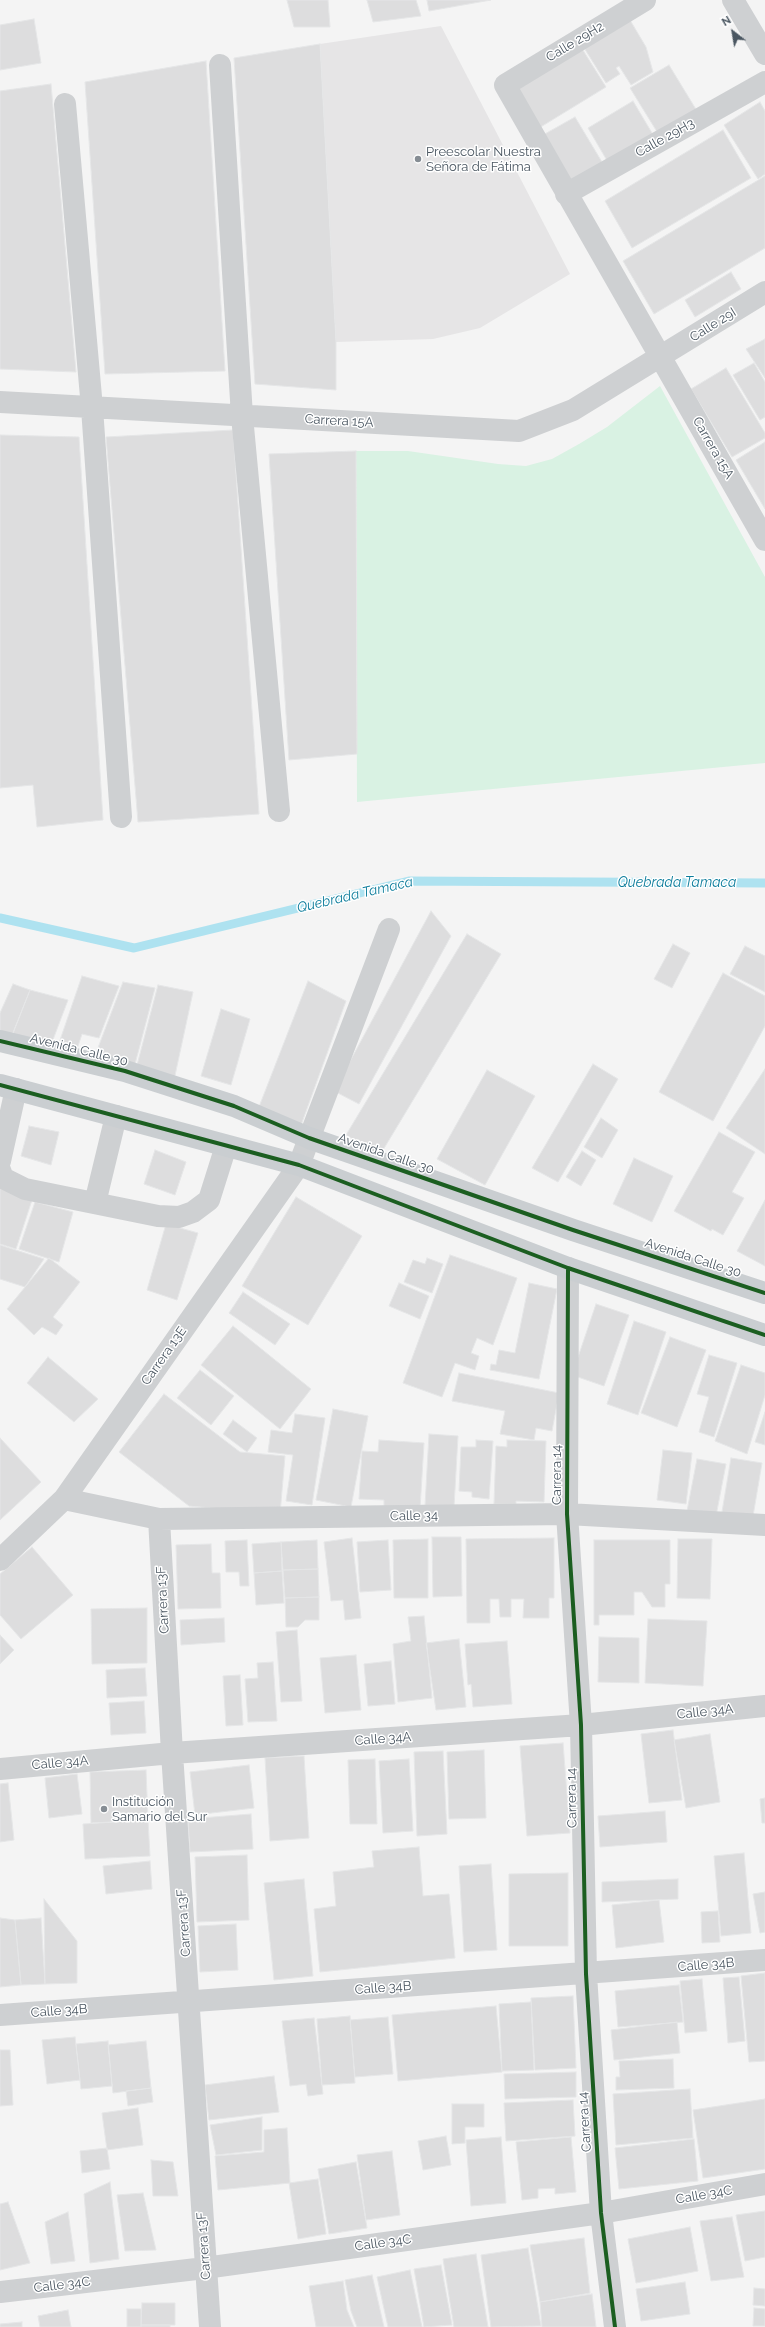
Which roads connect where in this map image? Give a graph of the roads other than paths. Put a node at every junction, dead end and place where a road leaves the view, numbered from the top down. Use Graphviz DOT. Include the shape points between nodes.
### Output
graph roads {
  1 [pos="645,0"];
  2 [pos="733,0"];
  3 [pos="765,54"];
  4 [pos="220,65"];
  5 [pos="765,82"];
  6 [pos="505,85"];
  7 [pos="65,104"];
  8 [pos="566,194"];
  9 [pos="765,292"];
  10 [pos="660,357"];
  11 [pos="0,402"];
  12 [pos="92,408"];
  13 [pos="242,416"];
  14 [pos="762,527"];
  15 [pos="279,811"];
  16 [pos="121,817"];
  17 [pos="389,929"];
  18 [pos="0,1041"];
  19 [pos="8,1087"];
  20 [pos="116,1116"];
  21 [pos="309,1138"];
  22 [pos="226,1146"];
  23 [pos="0,1161"];
  24 [pos="299,1165"];
  25 [pos="0,1170"];
  26 [pos="95,1203"];
  27 [pos="568,1268"];
  28 [pos="765,1293"];
  29 [pos="765,1335"];
  30 [pos="64,1499"];
  31 [pos="567,1514"];
  32 [pos="159,1519"];
  33 [pos="765,1525"];
  34 [pos="0,1560"];
  35 [pos="765,1706"];
  36 [pos="581,1725"];
  37 [pos="172,1753"];
  38 [pos="0,1769"];
  39 [pos="765,1960"];
  40 [pos="586,1974"];
  41 [pos="189,2001"];
  42 [pos="0,2015"];
  43 [pos="765,2184"];
  44 [pos="601,2213"];
  45 [pos="205,2268"];
  46 [pos="0,2292"];
  47 [pos="210,2327"];
  48 [pos="615,2327"];
  1 -- 6 [label="street, Calle 29H2"];
  2 -- 3 [label="street"];
  4 -- 13 [label="street"];
  5 -- 8 [label="street, Calle 29H3"];
  6 -- 8 [label="street, Carrera 15A"];
  7 -- 12 [label="street"];
  8 -- 10 [label="street, Carrera 15A"];
  9 -- 10 [label="street, Calle 29I"];
  10 -- 13 [label="street, Carrera 15A" via="573,410 519,431"];
  10 -- 14 [label="street, Carrera 15A"];
  11 -- 12 [label="street, Carrera 15A"];
  12 -- 13 [label="street, Carrera 15A"];
  12 -- 16 [label="street"];
  13 -- 15 [label="street"];
  17 -- 21 [label="street, Carrera 13E"];
  18 -- 21 [label="main road, Avenida Calle 30" via="125,1071 234,1106"];
  19 -- 20 [label="main road"];
  19 -- 23 [label="street"];
  20 -- 22 [label="main road"];
  20 -- 26 [label="street"];
  21 -- 24 [label="street, Carrera 13E"];
  21 -- 28 [label="main road, Avenida Calle 30" via="573,1230"];
  22 -- 24 [label="main road"];
  22 -- 26 [label="street" via="208,1200 193,1212 179,1217 158,1216"];
  24 -- 27 [label="main road"];
  24 -- 30 [label="street, Carrera 13E"];
  25 -- 26 [label="street" via="3,1178 25,1189"];
  27 -- 29 [label="main road"];
  27 -- 31 [label="street, Carrera 14"];
  30 -- 32 [label="street, Calle 34"];
  30 -- 34 [label="street, Carrera 13E"];
  31 -- 32 [label="street, Calle 34"];
  31 -- 33 [label="street, Calle 34"];
  31 -- 36 [label="street, Carrera 14"];
  32 -- 37 [label="street, Carrera 13F"];
  35 -- 36 [label="street, Calle 34A"];
  36 -- 37 [label="street, Calle 34A"];
  36 -- 40 [label="street, Carrera 14"];
  37 -- 38 [label="street, Calle 34A"];
  37 -- 41 [label="street, Carrera 13F"];
  39 -- 40 [label="street, Calle 34B"];
  40 -- 41 [label="street, Calle 34B"];
  40 -- 44 [label="street, Carrera 14"];
  41 -- 42 [label="street, Calle 34B"];
  41 -- 45 [label="street, Carrera 13F"];
  43 -- 44 [label="street, Calle 34C"];
  44 -- 45 [label="street, Calle 34C"];
  44 -- 48 [label="street, Carrera 14"];
  45 -- 46 [label="street, Calle 34C"];
  45 -- 47 [label="street, Carrera 13F"];
}
